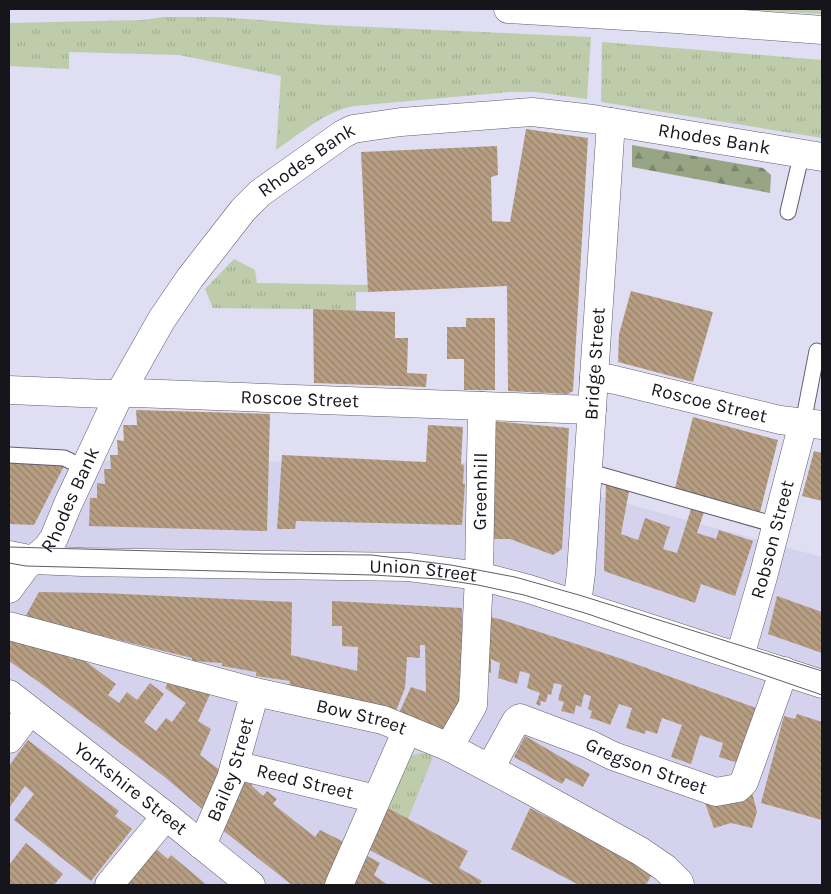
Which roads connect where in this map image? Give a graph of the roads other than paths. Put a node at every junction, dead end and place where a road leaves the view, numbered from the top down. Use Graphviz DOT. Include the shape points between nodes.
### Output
graph roads {
  1 [pos="508,9"];
  2 [pos="822,30"];
  3 [pos="611,122"];
  4 [pos="812,154"];
  5 [pos="788,212"];
  6 [pos="817,351"];
  7 [pos="594,378"];
  8 [pos="9,390"];
  9 [pos="120,393"];
  10 [pos="482,406"];
  11 [pos="592,410"];
  12 [pos="812,424"];
  13 [pos="9,455"];
  14 [pos="85,468"];
  15 [pos="587,471"];
  16 [pos="776,526"];
  17 [pos="21,557"];
  18 [pos="479,576"];
  19 [pos="9,589"];
  20 [pos="577,604"];
  21 [pos="9,626"];
  22 [pos="740,656"];
  23 [pos="784,671"];
  24 [pos="822,684"];
  25 [pos="255,692"];
  26 [pos="9,694"];
  27 [pos="30,711"];
  28 [pos="407,730"];
  29 [pos="9,739"];
  30 [pos="450,747"];
  31 [pos="235,765"];
  32 [pos="490,768"];
  33 [pos="376,799"];
  34 [pos="166,816"];
  35 [pos="200,844"];
  36 [pos="109,885"];
  37 [pos="251,885"];
  38 [pos="339,885"];
  39 [pos="680,885"];
  1 -- 2 [label="main road"];
  3 -- 4 [label="main road, Rhodes Bank"];
  3 -- 7 [label="main road, Bridge Street"];
  3 -- 9 [label="main road, Rhodes Bank" via="545,113 508,112 401,122 353,129 343,134 260,193 243,210 162,319"];
  4 -- 5 [label="lane"];
  6 -- 12 [label="lane"];
  7 -- 11 [label="main road, Bridge Street"];
  7 -- 12 [label="main road, Roscoe Street" via="611,379 780,420"];
  8 -- 9 [label="main road, Roscoe Street"];
  9 -- 10 [label="main road, Roscoe Street"];
  9 -- 14 [label="main road, Rhodes Bank"];
  10 -- 11 [label="main road, Roscoe Street"];
  10 -- 18 [label="main road, Greenhill"];
  11 -- 15 [label="main road, Bridge Street"];
  12 -- 16 [label="main road, Robson Street"];
  13 -- 14 [label="lane" via="64,458"];
  14 -- 17 [label="main road, Rhodes Bank" via="48,548"];
  15 -- 16 [label="lane"];
  15 -- 20 [label="main road, Bridge Street" via="582,573"];
  16 -- 22 [label="main road, Robson Street"];
  17 -- 18 [label="main road, Union Street" via="410,567"];
  17 -- 19 [label="main road, Rhodes Bank" via="26,566"];
  18 -- 20 [label="main road, Union Street"];
  18 -- 30 [label="main road, Greenhill" via="472,705"];
  20 -- 22 [label="main road, Union Street"];
  21 -- 25 [label="main road, Bow Street"];
  22 -- 23 [label="main road, Union Street"];
  23 -- 24 [label="main road, Union Street"];
  23 -- 32 [label="main road, Gregson Street" via="744,782 738,788 716,792 613,756 520,718"];
  25 -- 28 [label="main road, Bow Street" via="383,720"];
  25 -- 31 [label="main road, Bailey Street"];
  26 -- 27 [label="main road, Yorkshire Street"];
  27 -- 29 [label="main road"];
  27 -- 34 [label="main road, Yorkshire Street"];
  28 -- 30 [label="main road, Bow Street"];
  28 -- 33 [label="main road"];
  30 -- 32 [label="main road, Bow Street"];
  31 -- 33 [label="main road, Reed Street"];
  31 -- 35 [label="main road, Bailey Street"];
  32 -- 39 [label="main road, Bow Street" via="640,851 665,868"];
  33 -- 38 [label="main road"];
  34 -- 35 [label="main road, Yorkshire Street"];
  34 -- 36 [label="main road"];
  35 -- 37 [label="main road, Yorkshire Street"];
}
